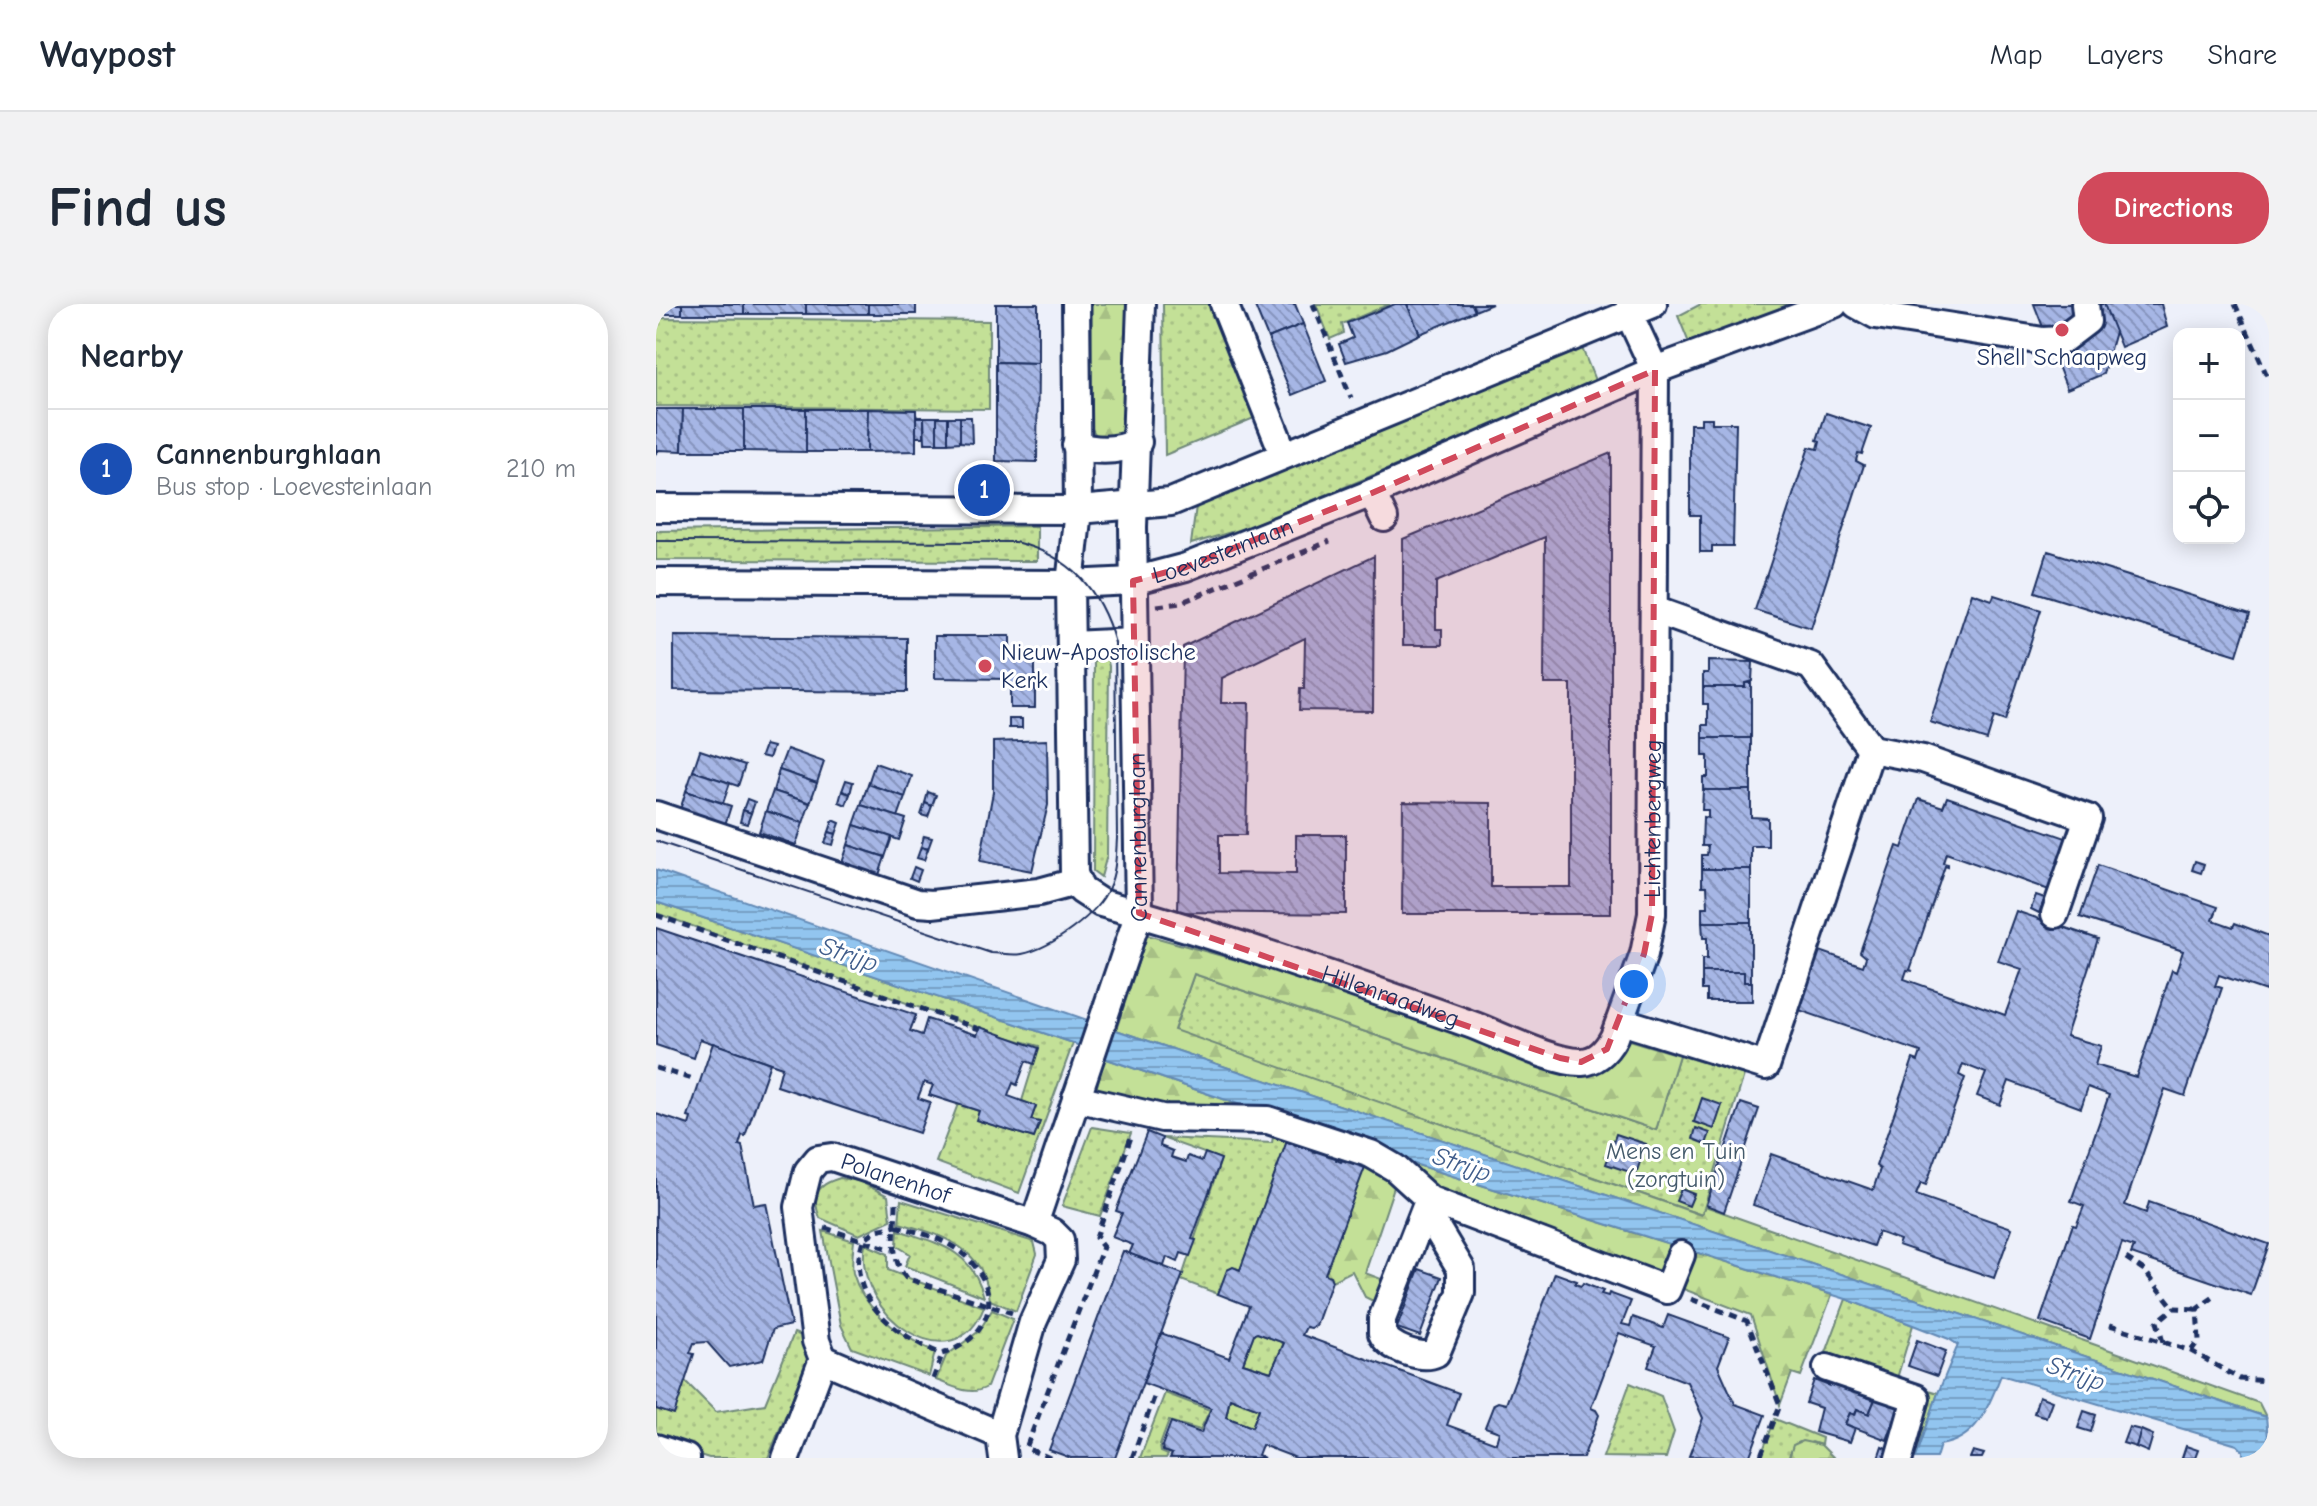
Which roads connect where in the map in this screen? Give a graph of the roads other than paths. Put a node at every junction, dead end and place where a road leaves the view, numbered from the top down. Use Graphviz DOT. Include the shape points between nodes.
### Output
graph roads {
  1 [pos="1076,304"];
  2 [pos="1141,304"];
  3 [pos="1224,304"];
  4 [pos="1653,304"];
  5 [pos="1834,304"];
  6 [pos="1856,304"];
  7 [pos="2085,304"];
  8 [pos="1629,309"];
  9 [pos="1655,370"];
  10 [pos="1138,442"];
  11 [pos="1076,445"];
  12 [pos="1284,455"];
  13 [pos="1372,493"];
  14 [pos="1134,506"];
  15 [pos="656,508"];
  16 [pos="1078,510"];
  17 [pos="1384,518"];
  18 [pos="1133,581"];
  19 [pos="656,582"];
  20 [pos="1070,584"];
  21 [pos="1654,610"];
  22 [pos="1134,642"];
  23 [pos="1071,645"];
  24 [pos="1871,749"];
  25 [pos="656,815"];
  26 [pos="1076,882"];
  27 [pos="1139,913"];
  28 [pos="2055,914"];
  29 [pos="1621,1021"];
  30 [pos="1076,1098"];
  31 [pos="1428,1205"];
  32 [pos="1034,1224"];
  33 [pos="1681,1255"];
  34 [pos="823,1359"];
  35 [pos="1827,1368"];
  36 [pos="1001,1446"];
  37 [pos="656,1448"];
  38 [pos="686,1458"];
  39 [pos="786,1458"];
  40 [pos="1899,1458"];
  1 -- 11 [label="street, Cannenburglaan"];
  2 -- 10 [label="street, Cannenburglaan"];
  3 -- 12 [label="street"];
  4 -- 8 [label="street"];
  5 -- 9 [label="street, Loevesteinlaan"];
  6 -- 7 [label="street" via="1876,315 2043,341 2062,340 2087,321"];
  8 -- 9 [label="street, Lichtenbergweg"];
  8 -- 12 [label="street"];
  9 -- 13 [label="street, Loevesteinlaan"];
  9 -- 21 [label="street, Lichtenbergweg"];
  10 -- 11 [label="street" via="1121,450"];
  10 -- 14 [label="street, Cannenburglaan"];
  11 -- 16 [label="street, Cannenburglaan"];
  12 -- 14 [label="street" via="1171,502"];
  13 -- 17 [label="street"];
  13 -- 18 [label="street, Loevesteinlaan" via="1186,567"];
  14 -- 16 [label="street"];
  14 -- 18 [label="street, Cannenburglaan"];
  15 -- 16 [label="street"];
  16 -- 20 [label="street, Cannenburglaan"];
  18 -- 20 [label="street, Loevesteinlaan"];
  18 -- 22 [label="street, Cannenburglaan"];
  19 -- 20 [label="street, Loevesteinlaan"];
  20 -- 23 [label="street, Cannenburglaan"];
  21 -- 24 [label="street" via="1811,666"];
  21 -- 29 [label="street, Lichtenbergweg" via="1652,914"];
  22 -- 23 [label="street"];
  22 -- 27 [label="street, Cannenburglaan"];
  23 -- 26 [label="street, Cannenburglaan"];
  24 -- 28 [label="street" via="1923,759 2088,818"];
  24 -- 29 [label="street" via="1766,1066"];
  25 -- 26 [label="street" via="918,903 1039,892"];
  26 -- 27 [label="street, Cannenburglaan" via="1089,897"];
  27 -- 29 [label="street, Hillenraadweg" via="1560,1058 1595,1059 1607,1049"];
  27 -- 30 [label="street"];
  30 -- 31 [label="street" via="1162,1118 1268,1120 1371,1154 1395,1168"];
  30 -- 32 [label="street"];
  31 -- 31 [label="street" via="1382,1319 1382,1332 1389,1342 1429,1357 1436,1353 1461,1293 1461,1269"];
  31 -- 33 [label="street" via="1667,1290"];
  32 -- 34 [label="street, Polanenhof" via="832,1157 818,1159 808,1171 799,1207 816,1341"];
  32 -- 36 [label="street, Polanenhof" via="1060,1240 1061,1260 1033,1322"];
  34 -- 36 [label="street, Polanenhof"];
  34 -- 39 [label="street"];
  35 -- 40 [label="street" via="1916,1398"];
  37 -- 38 [label="street"];
}
